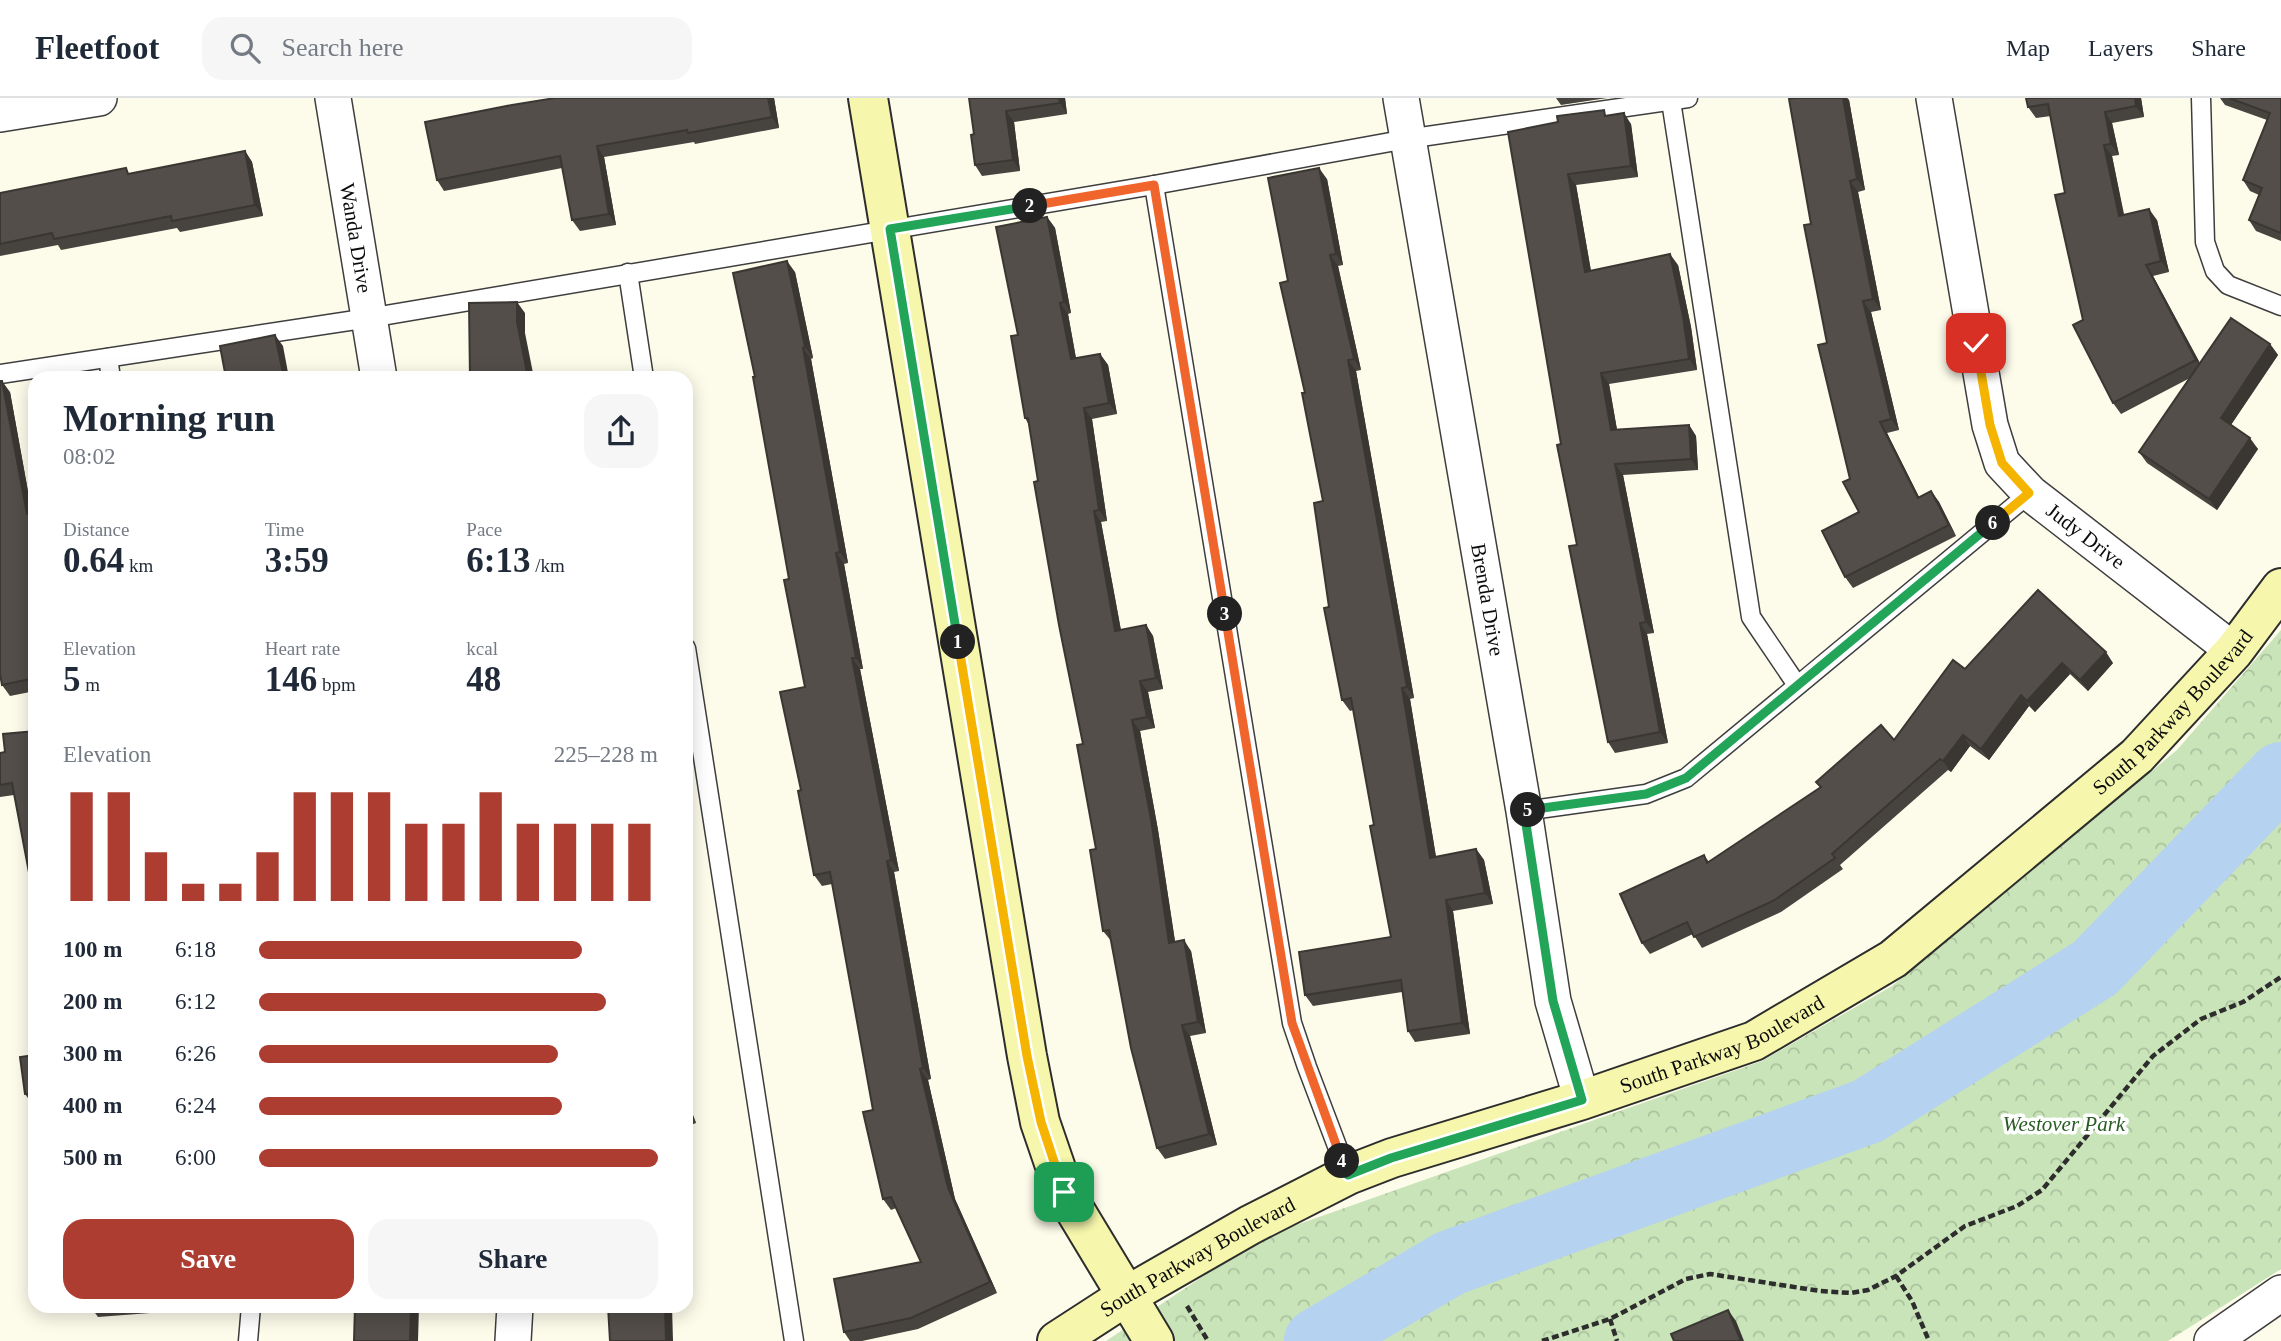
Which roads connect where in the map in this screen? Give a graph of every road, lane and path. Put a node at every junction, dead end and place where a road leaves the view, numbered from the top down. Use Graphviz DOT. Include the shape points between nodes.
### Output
graph roads {
  1 [pos="99,98"];
  2 [pos="333,98"];
  3 [pos="868,98"];
  4 [pos="1401,98"];
  5 [pos="1934,98"];
  6 [pos="2201,98"];
  7 [pos="1679,99"];
  8 [pos="0,114"];
  9 [pos="1407,139"];
  10 [pos="1154,185"];
  11 [pos="890,229"];
  12 [pos="628,273"];
  13 [pos="2281,306"];
  14 [pos="369,318"];
  15 [pos="108,358"];
  16 [pos="110,371"];
  17 [pos="378,371"];
  18 [pos="643,371"];
  19 [pos="0,374"];
  20 [pos="2029,493"];
  21 [pos="2281,588"];
  22 [pos="2234,651"];
  23 [pos="1797,685"];
  24 [pos="693,693"];
  25 [pos="1524,811"];
  26 [pos="2281,977"];
  27 [pos="1582,1100"];
  28 [pos="1348,1175"];
  29 [pos="1896,1276"];
  30 [pos="2281,1293"];
  31 [pos="1189,1309"];
  32 [pos="250,1313"];
  33 [pos="515,1313"];
  34 [pos="1610,1319"];
  35 [pos="1143,1321"];
  36 [pos="248,1341"];
  37 [pos="513,1341"];
  38 [pos="794,1341"];
  39 [pos="1057,1341"];
  40 [pos="1208,1341"];
  41 [pos="1542,1341"];
  42 [pos="1617,1341"];
  43 [pos="1929,1341"];
  44 [pos="2212,1341"];
  1 -- 8 [label="street"];
  2 -- 14 [label="street, Wanda Drive"];
  3 -- 11 [label="street"];
  4 -- 9 [label="street, Brenda Drive"];
  5 -- 20 [label="street, Judy Drive" via="1990,425 2002,463"];
  6 -- 13 [label="lane" via="2206,242 2215,271 2228,285"];
  7 -- 9 [label="lane"];
  7 -- 23 [label="lane" via="1751,617"];
  9 -- 10 [label="lane"];
  9 -- 25 [label="street, Brenda Drive"];
  10 -- 11 [label="lane"];
  10 -- 28 [label="lane" via="1292,1023"];
  11 -- 12 [label="lane"];
  11 -- 35 [label="street" via="1041,1122 1064,1192"];
  12 -- 14 [label="lane"];
  12 -- 18 [label="lane"];
  14 -- 15 [label="lane"];
  14 -- 17 [label="street, Wanda Drive"];
  15 -- 16 [label="lane"];
  15 -- 19 [label="lane"];
  20 -- 22 [label="street, Judy Drive"];
  20 -- 23 [label="lane"];
  21 -- 22 [label="street, South Parkway Boulevard"];
  22 -- 27 [label="street, South Parkway Boulevard" via="2137,756 1893,959 1754,1041"];
  23 -- 25 [label="lane" via="1686,778 1646,794"];
  24 -- 38 [label="lane"];
  25 -- 27 [label="street, Brenda Drive" via="1553,1001"];
  26 -- 29 [label="path" via="2243,1002 2202,1019 2165,1045 2042,1190 2017,1206 1965,1226"];
  27 -- 28 [label="street, South Parkway Boulevard"];
  28 -- 35 [label="street, South Parkway Boulevard" via="1250,1225"];
  29 -- 34 [label="path" via="1851,1293 1710,1274 1686,1279"];
  29 -- 43 [label="path"];
  30 -- 44 [label="street"];
  31 -- 40 [label="path"];
  32 -- 36 [label="lane"];
  33 -- 37 [label="street"];
  34 -- 41 [label="path"];
  34 -- 42 [label="path"];
  35 -- 39 [label="street, South Parkway Boulevard"];
}
